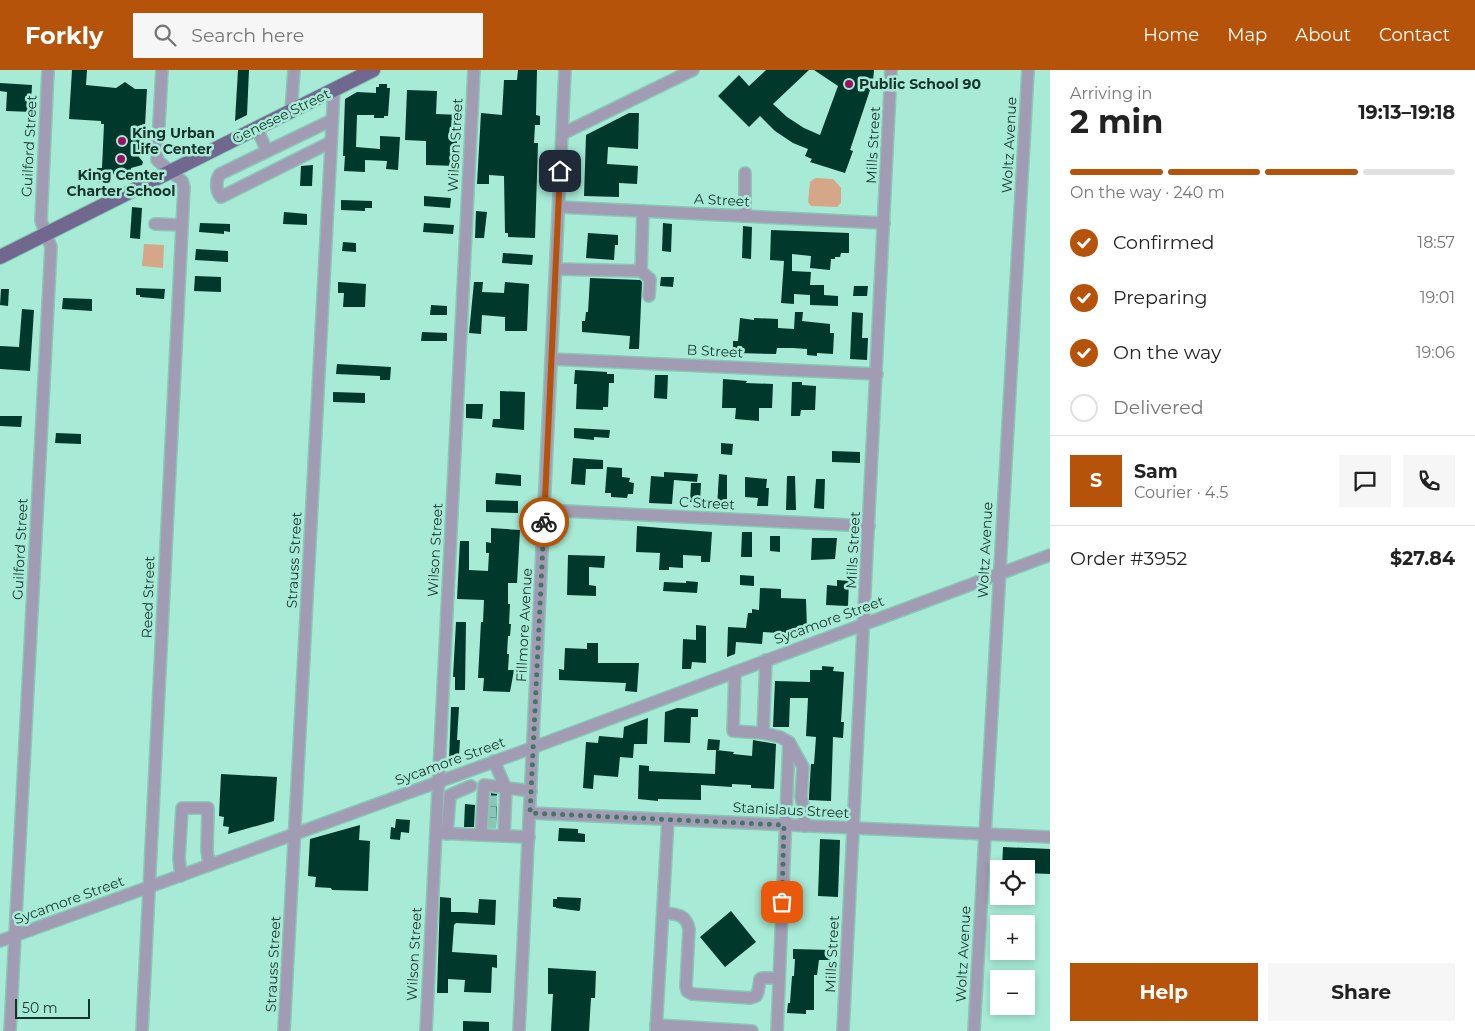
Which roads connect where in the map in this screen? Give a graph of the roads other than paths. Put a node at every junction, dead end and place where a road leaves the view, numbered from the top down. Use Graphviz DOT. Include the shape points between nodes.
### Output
graph roads {
  1 [pos="48,70"];
  2 [pos="162,70"];
  3 [pos="294,70"];
  4 [pos="374,70"];
  5 [pos="474,70"];
  6 [pos="565,70"];
  7 [pos="692,70"];
  8 [pos="892,70"];
  9 [pos="1028,70"];
  10 [pos="334,90"];
  11 [pos="292,112"];
  12 [pos="332,120"];
  13 [pos="256,129"];
  14 [pos="562,134"];
  15 [pos="331,142"];
  16 [pos="267,151"];
  17 [pos="170,171"];
  18 [pos="745,173"];
  19 [pos="559,207"];
  20 [pos="643,211"];
  21 [pos="745,216"];
  22 [pos="884,223"];
  23 [pos="155,224"];
  24 [pos="182,225"];
  25 [pos="46,234"];
  26 [pos="0,257"];
  27 [pos="556,269"];
  28 [pos="641,272"];
  29 [pos="649,296"];
  30 [pos="551,359"];
  31 [pos="877,374"];
  32 [pos="544,510"];
  33 [pos="869,526"];
  34 [pos="1050,555"];
  35 [pos="999,574"];
  36 [pos="864,623"];
  37 [pos="766,660"];
  38 [pos="735,672"];
  39 [pos="763,733"];
  40 [pos="789,742"];
  41 [pos="533,747"];
  42 [pos="494,761"];
  43 [pos="466,771"];
  44 [pos="438,781"];
  45 [pos="484,785"];
  46 [pos="471,786"];
  47 [pos="506,789"];
  48 [pos="531,791"];
  49 [pos="450,795"];
  50 [pos="437,796"];
  51 [pos="492,812"];
  52 [pos="530,813"];
  53 [pos="668,820"];
  54 [pos="784,825"];
  55 [pos="804,826"];
  56 [pos="854,828"];
  57 [pos="441,833"];
  58 [pos="294,834"];
  59 [pos="984,834"];
  60 [pos="481,835"];
  61 [pos="504,836"];
  62 [pos="529,837"];
  63 [pos="1050,837"];
  64 [pos="209,865"];
  65 [pos="181,876"];
  66 [pos="149,887"];
  67 [pos="663,913"];
  68 [pos="15,936"];
  69 [pos="0,942"];
  70 [pos="779,978"];
  71 [pos="656,1028"];
  72 [pos="10,1031"];
  73 [pos="142,1031"];
  74 [pos="284,1031"];
  75 [pos="426,1031"];
  76 [pos="519,1031"];
  77 [pos="752,1031"];
  78 [pos="777,1031"];
  79 [pos="843,1031"];
  80 [pos="974,1031"];
  1 -- 25 [label="street, Guilford Street" via="41,221"];
  2 -- 17 [label="street, Reed Street" via="157,160"];
  3 -- 11 [label="street"];
  4 -- 10 [label="main road, Genesee Street"];
  5 -- 44 [label="street, Wilson Street"];
  6 -- 14 [label="street, Fillmore Avenue"];
  7 -- 14 [label="street"];
  8 -- 22 [label="street, Mills Street"];
  9 -- 35 [label="street, Woltz Avenue"];
  10 -- 11 [label="main road, Genesee Street"];
  10 -- 12 [label="street, Strauss Street"];
  11 -- 13 [label="main road, Genesee Street"];
  12 -- 15 [label="street, Strauss Street"];
  12 -- 16 [label="street"];
  13 -- 16 [label="street"];
  13 -- 17 [label="main road, Genesee Street"];
  14 -- 19 [label="street, Fillmore Avenue"];
  15 -- 16 [label="street" via="221,197 217,193 220,174"];
  15 -- 58 [label="street, Strauss Street"];
  17 -- 24 [label="street, Reed Street" via="183,183"];
  17 -- 25 [label="main road, Genesee Street"];
  18 -- 21 [label="street"];
  19 -- 20 [label="street, A Street"];
  19 -- 27 [label="street, Fillmore Avenue"];
  20 -- 21 [label="street, A Street"];
  20 -- 28 [label="street"];
  21 -- 22 [label="street, A Street"];
  22 -- 31 [label="street, Mills Street"];
  23 -- 24 [label="street"];
  24 -- 66 [label="street, Reed Street"];
  25 -- 26 [label="main road, Genesee Street"];
  25 -- 68 [label="street, Guilford Street" via="51,247"];
  27 -- 28 [label="street"];
  27 -- 30 [label="street, Fillmore Avenue"];
  28 -- 29 [label="street" via="650,279"];
  30 -- 31 [label="street, B Street"];
  30 -- 32 [label="street, Fillmore Avenue"];
  31 -- 33 [label="street, Mills Street"];
  32 -- 33 [label="street, C Street"];
  32 -- 41 [label="street, Fillmore Avenue"];
  33 -- 36 [label="street, Mills Street"];
  34 -- 35 [label="street, Sycamore Street"];
  35 -- 36 [label="street, Sycamore Street"];
  35 -- 59 [label="street, Woltz Avenue"];
  36 -- 37 [label="street, Sycamore Street"];
  36 -- 56 [label="street, Mills Street"];
  37 -- 38 [label="street, Sycamore Street"];
  37 -- 39 [label="street"];
  38 -- 39 [label="street" via="732,731"];
  38 -- 41 [label="street, Sycamore Street"];
  39 -- 40 [label="street"];
  40 -- 54 [label="street"];
  40 -- 55 [label="street" via="803,767"];
  41 -- 42 [label="street, Sycamore Street"];
  41 -- 48 [label="street, Fillmore Avenue"];
  42 -- 43 [label="street, Sycamore Street"];
  42 -- 47 [label="street"];
  43 -- 44 [label="street, Sycamore Street"];
  43 -- 46 [label="street"];
  44 -- 50 [label="street, Wilson Street"];
  44 -- 58 [label="street, Sycamore Street"];
  45 -- 46 [label="street"];
  45 -- 47 [label="street"];
  45 -- 51 [label="street"];
  46 -- 49 [label="street"];
  47 -- 48 [label="street"];
  47 -- 51 [label="street"];
  48 -- 52 [label="street, Fillmore Avenue"];
  49 -- 50 [label="street"];
  49 -- 57 [label="street"];
  50 -- 57 [label="street, Wilson Street"];
  51 -- 60 [label="street"];
  51 -- 61 [label="street"];
  52 -- 53 [label="street, Stanislaus Street"];
  52 -- 62 [label="street, Fillmore Avenue"];
  53 -- 54 [label="street, Stanislaus Street"];
  53 -- 67 [label="street"];
  54 -- 55 [label="street, Stanislaus Street"];
  54 -- 70 [label="street"];
  55 -- 56 [label="street, Stanislaus Street"];
  56 -- 59 [label="street, Stanislaus Street"];
  56 -- 79 [label="street, Mills Street"];
  57 -- 60 [label="street"];
  57 -- 75 [label="street, Wilson Street"];
  58 -- 64 [label="street, Sycamore Street"];
  58 -- 74 [label="street, Strauss Street"];
  59 -- 63 [label="street, Stanislaus Street"];
  59 -- 80 [label="street, Woltz Avenue"];
  60 -- 61 [label="street"];
  61 -- 62 [label="street"];
  62 -- 76 [label="street, Fillmore Avenue"];
  64 -- 65 [label="street, Sycamore Street"];
  64 -- 65 [label="street" via="208,808 182,808 178,858"];
  65 -- 66 [label="street, Sycamore Street"];
  66 -- 68 [label="street, Sycamore Street"];
  66 -- 73 [label="street, Reed Street"];
  67 -- 70 [label="street" via="676,914 688,922 686,986 692,994 750,998 756,996 760,979"];
  67 -- 71 [label="street"];
  68 -- 69 [label="street, Sycamore Street"];
  68 -- 72 [label="street, Guilford Street"];
  70 -- 78 [label="street"];
  71 -- 77 [label="street"];
}
